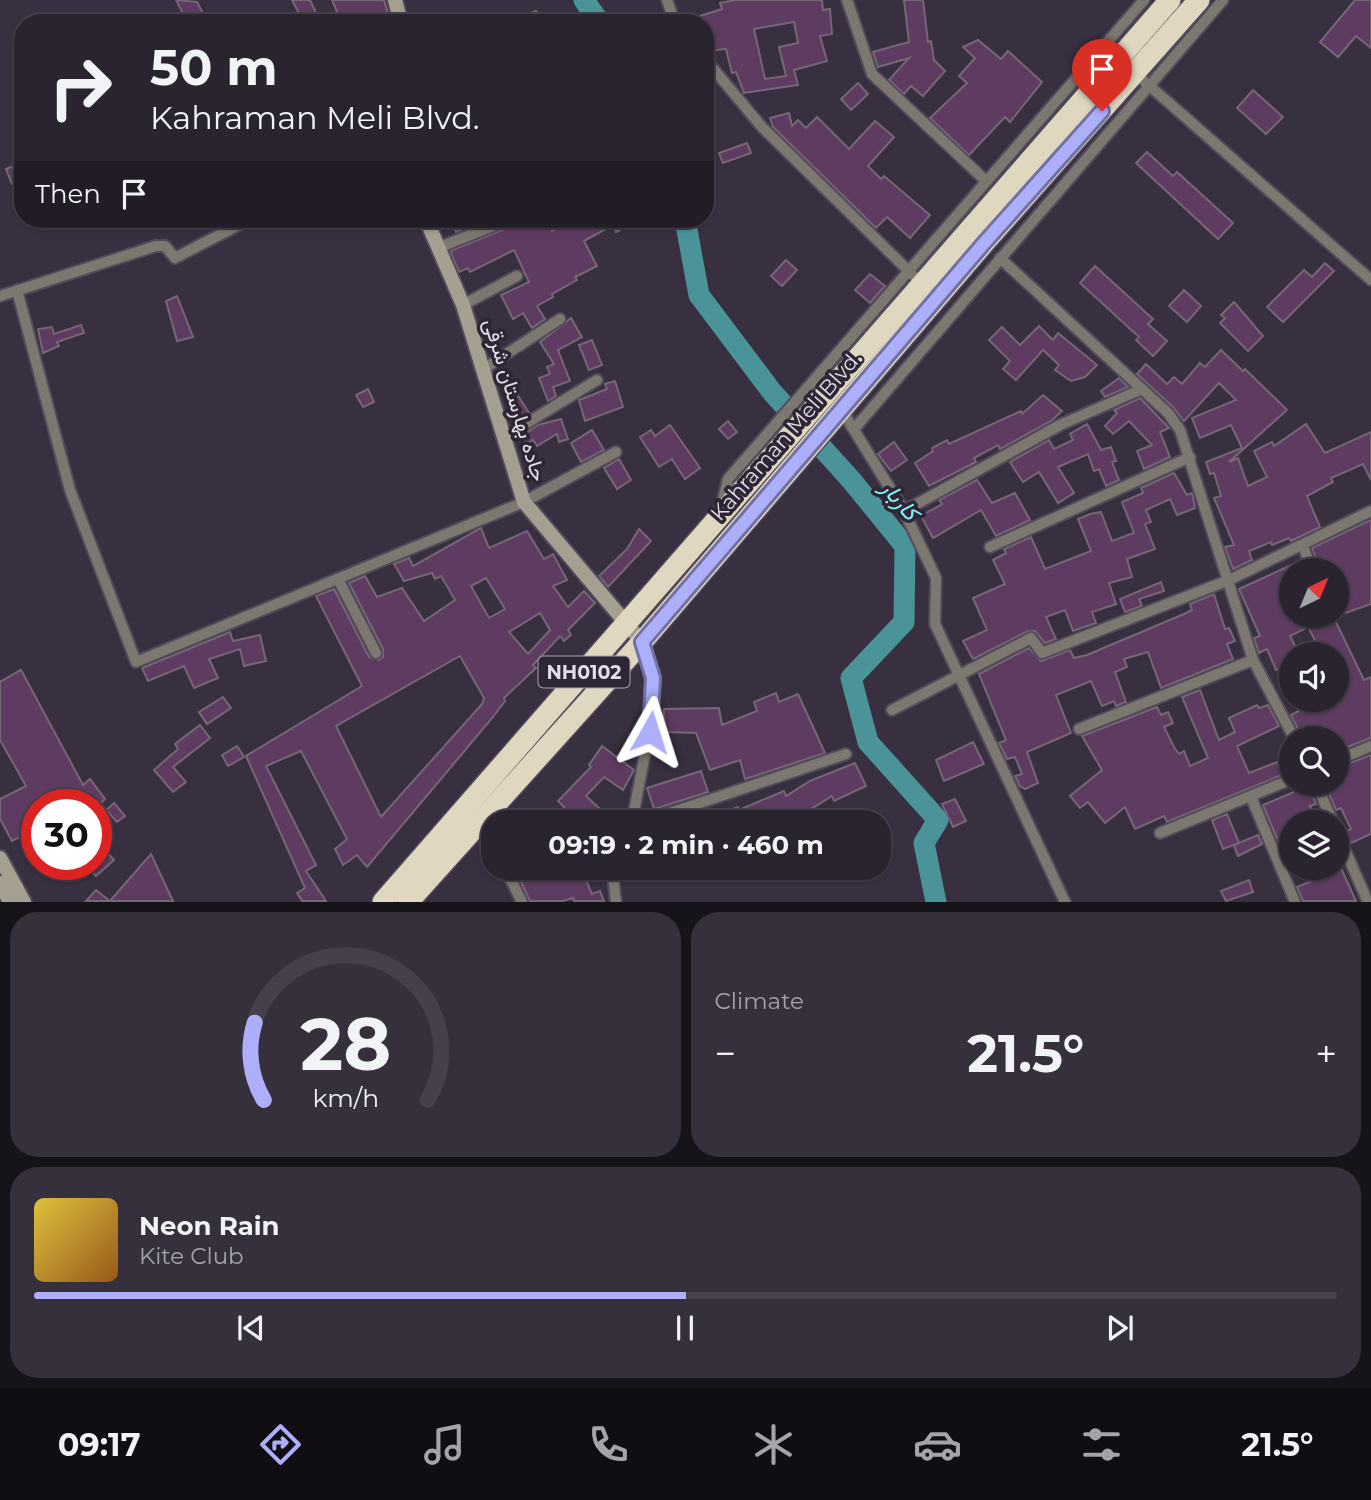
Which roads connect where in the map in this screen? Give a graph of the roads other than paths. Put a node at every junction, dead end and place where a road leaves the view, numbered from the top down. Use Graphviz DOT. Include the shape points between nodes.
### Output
graph roads {
  1 [pos="847,0"];
  2 [pos="1144,0"];
  3 [pos="1170,0"];
  4 [pos="1199,0"];
  5 [pos="1223,0"];
  6 [pos="1119,58"];
  7 [pos="714,70"];
  8 [pos="1142,79"];
  9 [pos="986,181"];
  10 [pos="233,228"];
  11 [pos="430,228"];
  12 [pos="488,228"];
  13 [pos="438,248"];
  14 [pos="1000,258"];
  15 [pos="1371,262"];
  16 [pos="1361,271"];
  17 [pos="517,276"];
  18 [pos="915,278"];
  19 [pos="1371,280"];
  20 [pos="17,290"];
  21 [pos="0,296"];
  22 [pos="463,305"];
  23 [pos="559,319"];
  24 [pos="485,368"];
  25 [pos="597,380"];
  26 [pos="1142,389"];
  27 [pos="833,408"];
  28 [pos="854,429"];
  29 [pos="506,436"];
  30 [pos="785,444"];
  31 [pos="616,452"];
  32 [pos="1190,457"];
  33 [pos="524,502"];
  34 [pos="904,511"];
  35 [pos="1371,511"];
  36 [pos="1303,546"];
  37 [pos="990,547"];
  38 [pos="1308,558"];
  39 [pos="338,579"];
  40 [pos="1229,580"];
  41 [pos="626,624"];
  42 [pos="642,642"];
  43 [pos="376,653"];
  44 [pos="1253,660"];
  45 [pos="960,676"];
  46 [pos="892,710"];
  47 [pos="1287,726"];
  48 [pos="1079,729"];
  49 [pos="1371,746"];
  50 [pos="846,754"];
  51 [pos="1349,755"];
  52 [pos="1279,785"];
  53 [pos="1251,797"];
  54 [pos="490,810"];
  55 [pos="635,810"];
  56 [pos="679,810"];
  57 [pos="481,820"];
  58 [pos="1160,833"];
  59 [pos="0,858"];
  60 [pos="1349,859"];
  61 [pos="511,880"];
  62 [pos="613,880"];
  63 [pos="0,883"];
  64 [pos="10,901"];
  65 [pos="24,901"];
  66 [pos="383,901"];
  67 [pos="408,901"];
  68 [pos="522,901"];
  69 [pos="616,901"];
  70 [pos="1065,901"];
  71 [pos="1295,901"];
  72 [pos="1368,901"];
  1 -- 9 [label="street" via="872,74"];
  2 -- 9 [label="street"];
  3 -- 6 [label="highway, Kahraman Meli Blvd. / NH0102"];
  4 -- 8 [label="highway, Kahraman Meli Blvd. / NH0102"];
  5 -- 8 [label="street"];
  6 -- 8 [label="street"];
  6 -- 18 [label="highway, Kahraman Meli Blvd. / NH0102"];
  7 -- 18 [label="street" via="762,127"];
  8 -- 14 [label="street"];
  8 -- 16 [label="street"];
  8 -- 27 [label="highway, Kahraman Meli Blvd. / NH0102"];
  9 -- 18 [label="street"];
  10 -- 20 [label="street" via="175,258 165,246 156,246"];
  11 -- 13 [label="street, جاده بهارستان شرقی"];
  12 -- 13 [label="street"];
  13 -- 22 [label="street, جاده بهارستان شرقی"];
  14 -- 26 [label="street"];
  14 -- 28 [label="street"];
  15 -- 16 [label="street"];
  16 -- 19 [label="street"];
  17 -- 22 [label="street"];
  18 -- 27 [label="highway, Kahraman Meli Blvd. / NH0102"];
  18 -- 30 [label="street" via="801,396"];
  20 -- 21 [label="street"];
  20 -- 39 [label="street" via="70,490 136,662"];
  22 -- 24 [label="street, جاده بهارستان شرقی"];
  23 -- 24 [label="street"];
  24 -- 29 [label="street, جاده بهارستان شرقی"];
  25 -- 29 [label="street"];
  26 -- 32 [label="street" via="1180,430"];
  26 -- 34 [label="street" via="1060,425"];
  27 -- 28 [label="street"];
  27 -- 30 [label="highway, Kahraman Meli Blvd. / NH0102"];
  28 -- 34 [label="street"];
  29 -- 33 [label="street, جاده بهارستان شرقی"];
  30 -- 41 [label="highway, Kahraman Meli Blvd. / NH0102"];
  30 -- 42 [label="highway, Kahraman Meli Blvd. / NH0102"];
  31 -- 33 [label="street"];
  32 -- 37 [label="street"];
  32 -- 40 [label="street"];
  33 -- 39 [label="street"];
  33 -- 41 [label="street, جاده بهارستان شرقی"];
  34 -- 45 [label="street" via="936,578 935,624"];
  35 -- 36 [label="street"];
  36 -- 38 [label="street"];
  36 -- 40 [label="street"];
  39 -- 43 [label="street"];
  40 -- 44 [label="street"];
  40 -- 45 [label="street" via="1042,653 1031,638"];
  41 -- 42 [label="street, جاده بهارستان شرقی"];
  41 -- 66 [label="highway, Kahraman Meli Blvd. / NH0102"];
  42 -- 54 [label="highway, Kahraman Meli Blvd. / NH0102"];
  42 -- 55 [label="street" via="653,678 653,711"];
  44 -- 47 [label="street"];
  44 -- 48 [label="street"];
  45 -- 46 [label="street"];
  45 -- 70 [label="street"];
  49 -- 51 [label="street"];
  50 -- 56 [label="street"];
  52 -- 53 [label="street"];
  53 -- 58 [label="street"];
  53 -- 71 [label="street"];
  57 -- 67 [label="highway, Kahraman Meli Blvd. / NH0102"];
  59 -- 65 [label="street"];
  60 -- 72 [label="street"];
  61 -- 68 [label="street"];
  62 -- 69 [label="street"];
  63 -- 64 [label="street"];
}
